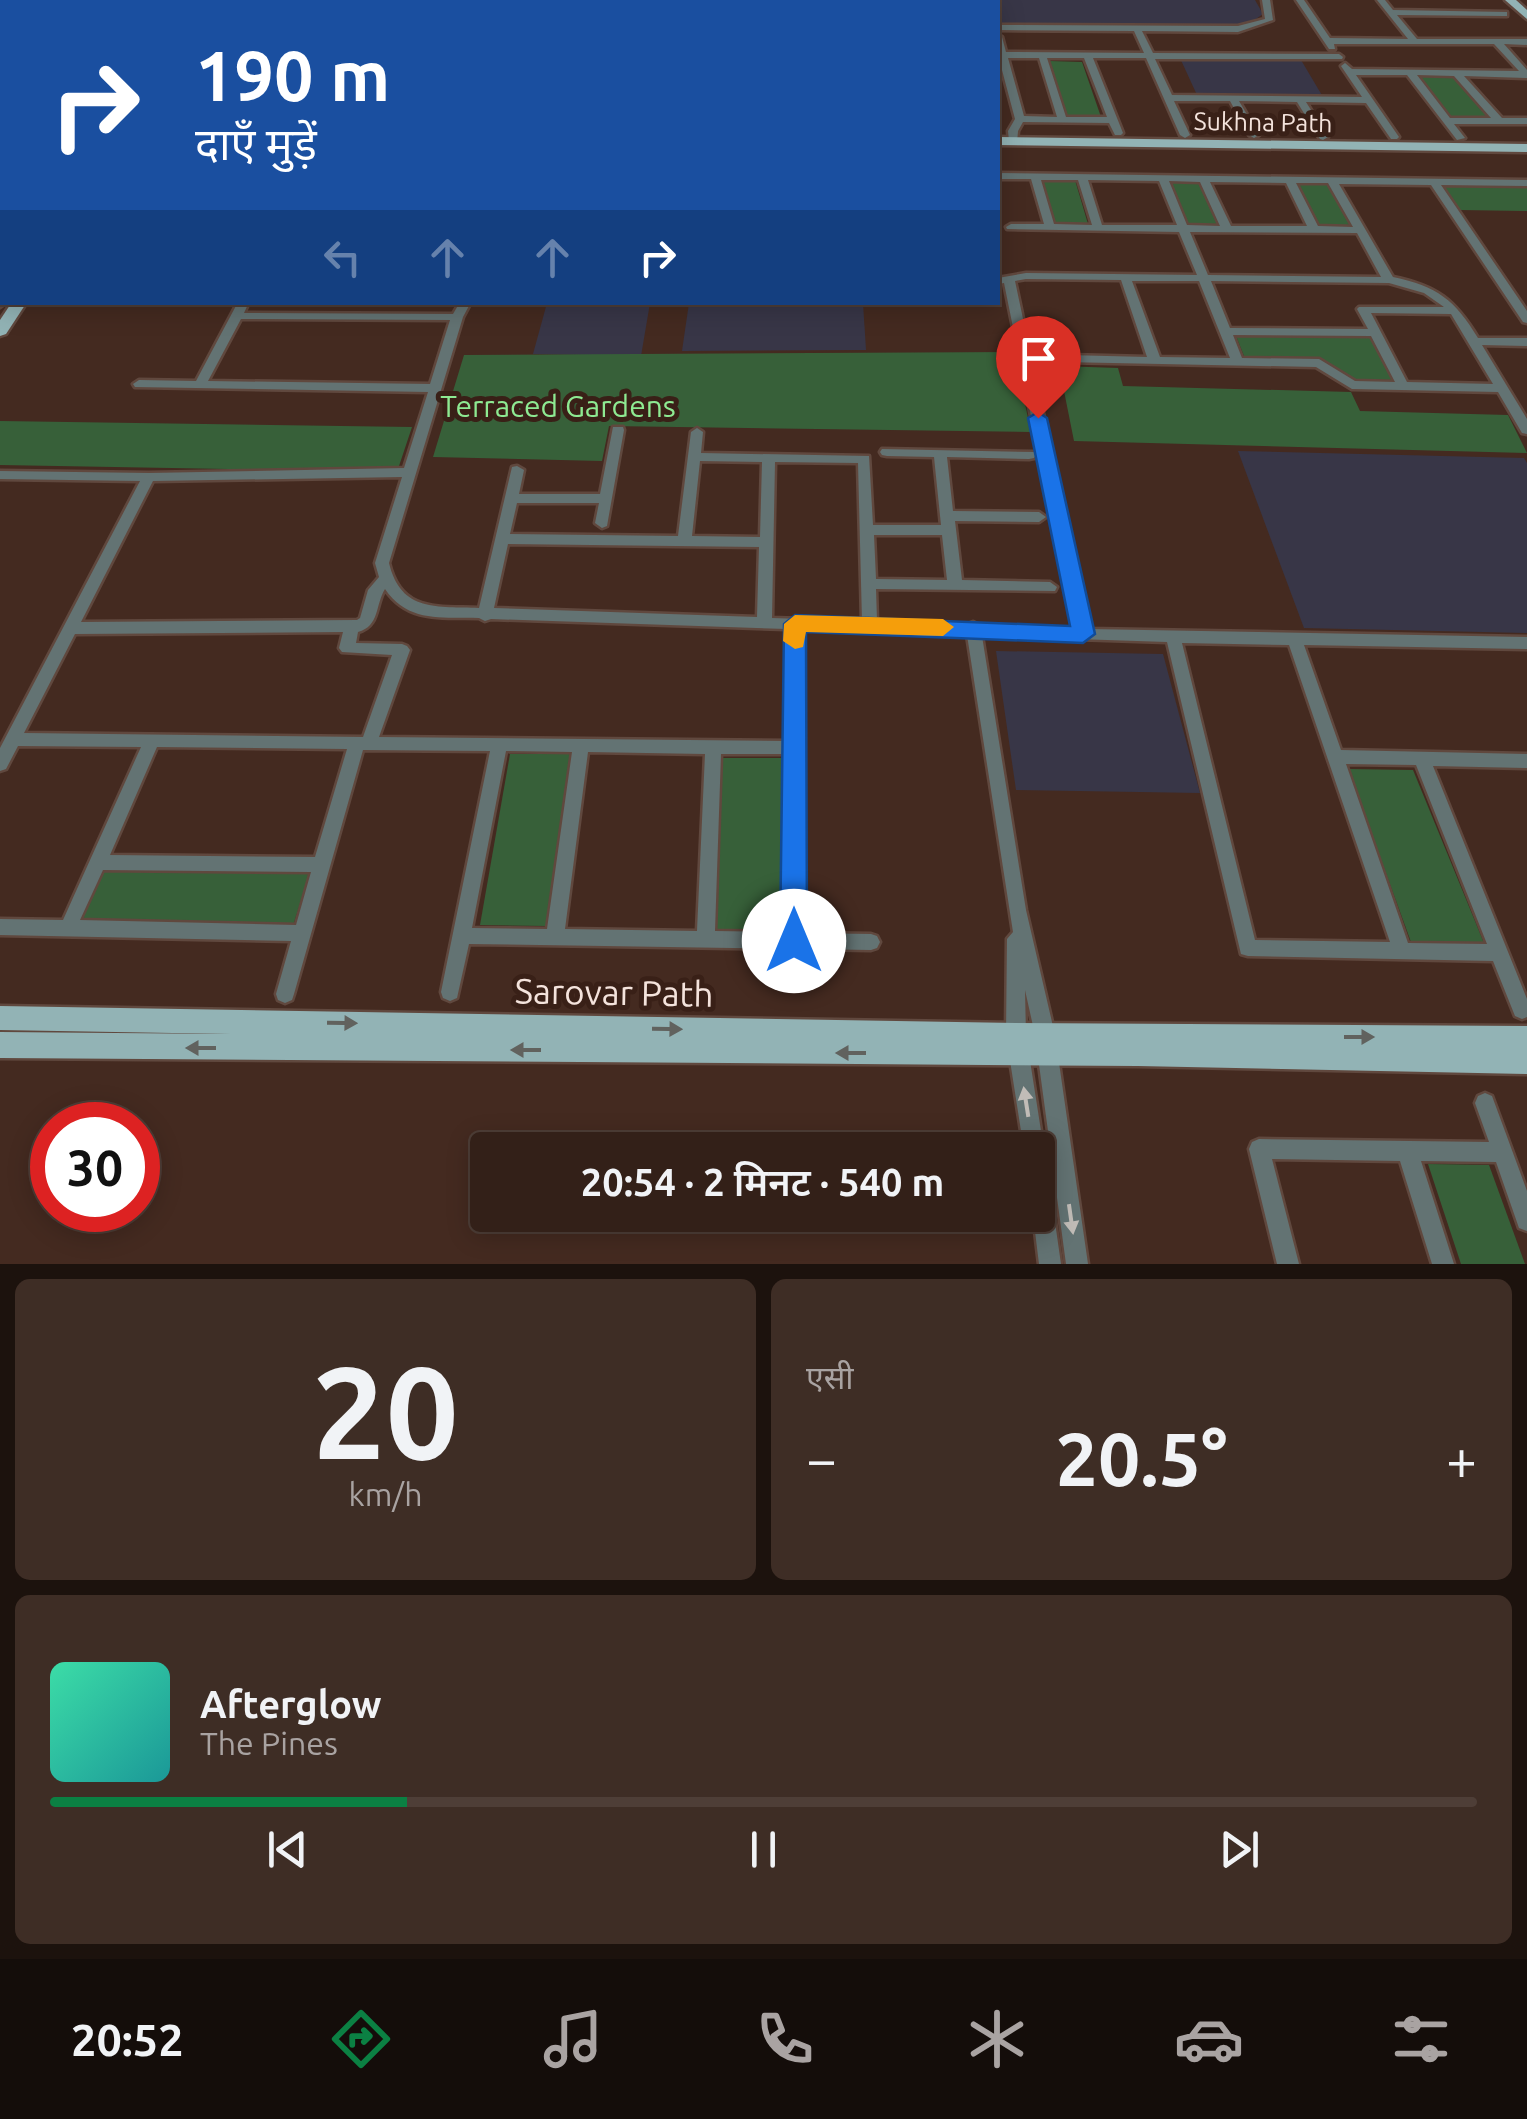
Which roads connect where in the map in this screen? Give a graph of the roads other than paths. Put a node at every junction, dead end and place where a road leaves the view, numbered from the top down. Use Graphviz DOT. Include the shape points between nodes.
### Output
graph roads {
  1 [pos="1266,0"];
  2 [pos="1300,0"];
  3 [pos="1380,0"];
  4 [pos="1453,0"];
  5 [pos="1514,0"];
  6 [pos="1390,12"];
  7 [pos="1464,13"];
  8 [pos="1527,13"];
  9 [pos="1504,14"];
  10 [pos="1000,27"];
  11 [pos="1137,28"];
  12 [pos="1329,41"];
  13 [pos="1414,42"];
  14 [pos="1497,42"];
  15 [pos="1527,42"];
  16 [pos="1000,46"];
  17 [pos="1002,55"];
  18 [pos="1042,55"];
  19 [pos="1088,56"];
  20 [pos="1149,56"];
  21 [pos="1339,58"];
  22 [pos="1350,72"];
  23 [pos="1410,73"];
  24 [pos="1458,74"];
  25 [pos="1527,75"];
  26 [pos="1167,98"];
  27 [pos="1233,99"];
  28 [pos="1300,100"];
  29 [pos="1368,100"];
  30 [pos="1020,118"];
  31 [pos="1062,119"];
  32 [pos="1113,120"];
  33 [pos="1446,121"];
  34 [pos="1499,121"];
  35 [pos="1527,122"];
  36 [pos="1118,133"];
  37 [pos="1185,135"];
  38 [pos="1254,135"];
  39 [pos="1323,136"];
  40 [pos="1394,137"];
  41 [pos="1460,138"];
  42 [pos="1014,142"];
  43 [pos="1000,144"];
  44 [pos="1000,144"];
  45 [pos="1527,150"];
  46 [pos="1000,176"];
  47 [pos="1035,177"];
  48 [pos="1082,178"];
  49 [pos="1163,178"];
  50 [pos="1204,179"];
  51 [pos="1290,180"];
  52 [pos="1332,181"];
  53 [pos="1434,182"];
  54 [pos="1527,183"];
  55 [pos="1011,227"];
  56 [pos="1050,227"];
  57 [pos="1098,228"];
  58 [pos="1182,228"];
  59 [pos="1226,229"];
  60 [pos="1314,230"];
  61 [pos="1360,230"];
  62 [pos="1126,278"];
  63 [pos="1204,280"];
  64 [pos="1389,280"];
  65 [pos="1003,281"];
  66 [pos="18,305"];
  67 [pos="242,305"];
  68 [pos="355,305"];
  69 [pos="464,305"];
  70 [pos="1456,311"];
  71 [pos="236,316"];
  72 [pos="350,316"];
  73 [pos="458,318"];
  74 [pos="1527,320"];
  75 [pos="0,331"];
  76 [pos="1225,331"];
  77 [pos="1377,334"];
  78 [pos="1474,341"];
  79 [pos="1527,342"];
  80 [pos="1067,359"];
  81 [pos="1155,362"];
  82 [pos="1238,362"];
  83 [pos="139,384"];
  84 [pos="200,384"];
  85 [pos="1403,386"];
  86 [pos="435,388"];
  87 [pos="1502,388"];
  88 [pos="1526,425"];
  89 [pos="618,430"];
  90 [pos="697,432"];
  91 [pos="887,452"];
  92 [pos="940,453"];
  93 [pos="1029,455"];
  94 [pos="694,457"];
  95 [pos="769,458"];
  96 [pos="517,470"];
  97 [pos="410,472"];
  98 [pos="0,475"];
  99 [pos="149,478"];
  100 [pos="510,498"];
  101 [pos="606,499"];
  102 [pos="1038,517"];
  103 [pos="602,523"];
  104 [pos="948,523"];
  105 [pos="866,530"];
  106 [pos="502,539"];
  107 [pos="684,541"];
  108 [pos="766,542"];
  109 [pos="385,580"];
  110 [pos="868,584"];
  111 [pos="955,585"];
  112 [pos="1050,588"];
  113 [pos="485,616"];
  114 [pos="764,623"];
  115 [pos="795,624"];
  116 [pos="352,626"];
  117 [pos="870,626"];
  118 [pos="72,628"];
  119 [pos="974,628"];
  120 [pos="1083,634"];
  121 [pos="1173,638"];
  122 [pos="1295,640"];
  123 [pos="1527,643"];
  124 [pos="13,739"];
  125 [pos="152,741"];
  126 [pos="363,743"];
  127 [pos="498,745"];
  128 [pos="580,746"];
  129 [pos="714,748"];
  130 [pos="793,748"];
  131 [pos="1336,757"];
  132 [pos="1422,759"];
  133 [pos="1527,760"];
  134 [pos="0,764"];
  135 [pos="97,862"];
  136 [pos="322,865"];
  137 [pos="1016,910"];
  138 [pos="0,926"];
  139 [pos="68,928"];
  140 [pos="302,933"];
  141 [pos="461,936"];
  142 [pos="556,937"];
  143 [pos="706,940"];
  144 [pos="794,941"];
  145 [pos="871,942"];
  146 [pos="1402,951"];
  147 [pos="1499,953"];
  148 [pos="450,992"];
  149 [pos="285,994"];
  150 [pos="1522,1010"];
  151 [pos="0,1018"];
  152 [pos="1527,1038"];
  153 [pos="1017,1044"];
  154 [pos="1046,1044"];
  155 [pos="0,1045"];
  156 [pos="1527,1061"];
  157 [pos="1484,1104"];
  158 [pos="1031,1132"];
  159 [pos="1407,1151"];
  160 [pos="1502,1152"];
  161 [pos="1527,1220"];
  162 [pos="1046,1232"];
  163 [pos="1050,1264"];
  164 [pos="1078,1264"];
  165 [pos="1288,1264"];
  166 [pos="1443,1264"];
  1 -- 11 [label="street" via="1271,14 1263,24"];
  2 -- 12 [label="street"];
  3 -- 6 [label="street"];
  4 -- 7 [label="street"];
  5 -- 8 [label="main road"];
  6 -- 7 [label="street"];
  6 -- 13 [label="street"];
  7 -- 9 [label="street"];
  10 -- 11 [label="street"];
  11 -- 20 [label="street"];
  12 -- 13 [label="street"];
  12 -- 21 [label="street"];
  13 -- 14 [label="street"];
  14 -- 15 [label="street"];
  14 -- 25 [label="street"];
  16 -- 17 [label="street"];
  17 -- 18 [label="street"];
  17 -- 30 [label="street"];
  18 -- 19 [label="street"];
  18 -- 31 [label="street"];
  19 -- 20 [label="street"];
  19 -- 32 [label="street"];
  20 -- 21 [label="street"];
  20 -- 26 [label="street"];
  21 -- 22 [label="street"];
  22 -- 23 [label="street"];
  22 -- 29 [label="street"];
  23 -- 24 [label="street"];
  23 -- 33 [label="street"];
  24 -- 25 [label="street"];
  24 -- 34 [label="street"];
  26 -- 27 [label="street"];
  26 -- 37 [label="street"];
  27 -- 28 [label="street"];
  27 -- 38 [label="street"];
  28 -- 29 [label="street"];
  28 -- 39 [label="street"];
  29 -- 40 [label="street"];
  30 -- 31 [label="street"];
  30 -- 42 [label="street"];
  31 -- 32 [label="street"];
  32 -- 36 [label="street"];
  33 -- 34 [label="street"];
  33 -- 41 [label="street"];
  34 -- 35 [label="street"];
  42 -- 43 [label="main road, Sukhna Path"];
  42 -- 45 [label="main road, Sukhna Path"];
  44 -- 45 [label="main road, Sukhna Path"];
  46 -- 47 [label="street"];
  47 -- 48 [label="street"];
  47 -- 56 [label="street"];
  48 -- 49 [label="street"];
  48 -- 57 [label="street"];
  49 -- 50 [label="street"];
  49 -- 58 [label="street"];
  50 -- 51 [label="street"];
  50 -- 59 [label="street"];
  51 -- 52 [label="street"];
  51 -- 60 [label="street"];
  52 -- 53 [label="street"];
  52 -- 61 [label="street"];
  53 -- 54 [label="street"];
  53 -- 74 [label="street"];
  55 -- 56 [label="street"];
  56 -- 57 [label="street"];
  57 -- 58 [label="street"];
  58 -- 59 [label="street"];
  58 -- 63 [label="street"];
  59 -- 60 [label="street"];
  60 -- 61 [label="street"];
  61 -- 64 [label="street"];
  62 -- 63 [label="street"];
  62 -- 65 [label="street"];
  62 -- 81 [label="street"];
  63 -- 64 [label="street"];
  63 -- 76 [label="street"];
  64 -- 70 [label="street" via="1434,292"];
  65 -- 120 [label="street"];
  66 -- 75 [label="main road"];
  67 -- 71 [label="street"];
  68 -- 72 [label="street"];
  69 -- 73 [label="street"];
  70 -- 77 [label="street" via="1364,310"];
  70 -- 78 [label="street"];
  71 -- 72 [label="street"];
  71 -- 84 [label="street"];
  72 -- 73 [label="street"];
  73 -- 86 [label="street"];
  76 -- 77 [label="street"];
  76 -- 82 [label="street"];
  77 -- 85 [label="street"];
  78 -- 79 [label="street"];
  78 -- 87 [label="street"];
  80 -- 81 [label="street"];
  81 -- 82 [label="street"];
  82 -- 85 [label="street" via="1320,363 1352,385"];
  83 -- 84 [label="street"];
  84 -- 86 [label="street"];
  85 -- 87 [label="street"];
  86 -- 97 [label="street"];
  87 -- 88 [label="street"];
  89 -- 101 [label="street"];
  90 -- 94 [label="street"];
  91 -- 92 [label="street"];
  92 -- 93 [label="street"];
  92 -- 104 [label="street"];
  94 -- 95 [label="street"];
  94 -- 107 [label="street"];
  95 -- 105 [label="street" via="864,459"];
  95 -- 108 [label="street"];
  96 -- 100 [label="street"];
  97 -- 99 [label="street"];
  97 -- 109 [label="street" via="382,563"];
  98 -- 99 [label="street"];
  99 -- 118 [label="street"];
  100 -- 101 [label="street"];
  100 -- 106 [label="street"];
  101 -- 103 [label="street"];
  102 -- 104 [label="street"];
  104 -- 105 [label="street"];
  104 -- 111 [label="street"];
  105 -- 110 [label="street"];
  106 -- 107 [label="street"];
  106 -- 113 [label="street"];
  107 -- 108 [label="street"];
  108 -- 114 [label="street"];
  109 -- 113 [label="street" via="400,601 421,611"];
  109 -- 116 [label="street" via="375,590 367,621"];
  110 -- 111 [label="street"];
  110 -- 117 [label="street"];
  111 -- 112 [label="street"];
  113 -- 114 [label="street"];
  114 -- 115 [label="street"];
  115 -- 117 [label="street"];
  115 -- 130 [label="street"];
  116 -- 118 [label="street"];
  116 -- 126 [label="street" via="346,648 402,650"];
  117 -- 119 [label="street"];
  118 -- 124 [label="street"];
  119 -- 120 [label="street"];
  119 -- 137 [label="street"];
  120 -- 121 [label="street"];
  121 -- 122 [label="street"];
  121 -- 146 [label="street" via="1248,948"];
  122 -- 123 [label="street"];
  122 -- 131 [label="street"];
  124 -- 125 [label="street"];
  124 -- 134 [label="street"];
  125 -- 126 [label="street"];
  125 -- 135 [label="street"];
  126 -- 127 [label="street"];
  126 -- 136 [label="street"];
  127 -- 128 [label="street"];
  127 -- 141 [label="street"];
  128 -- 129 [label="street"];
  128 -- 142 [label="street"];
  129 -- 130 [label="street"];
  129 -- 143 [label="street"];
  130 -- 144 [label="street"];
  131 -- 132 [label="street"];
  131 -- 146 [label="street"];
  132 -- 133 [label="street"];
  132 -- 147 [label="street"];
  135 -- 136 [label="street"];
  135 -- 139 [label="street"];
  136 -- 140 [label="street"];
  137 -- 153 [label="street"];
  137 -- 154 [label="street"];
  138 -- 139 [label="street"];
  139 -- 140 [label="street"];
  140 -- 149 [label="street"];
  141 -- 142 [label="street"];
  141 -- 148 [label="street"];
  142 -- 143 [label="street"];
  143 -- 144 [label="street"];
  144 -- 145 [label="street"];
  146 -- 147 [label="street"];
  147 -- 150 [label="street"];
  151 -- 153 [label="main road, Sarovar Path, one-way"];
  154 -- 152 [label="main road, Sarovar Path, one-way"];
  153 -- 154 [label="main road, Sarovar Path"];
  153 -- 155 [label="main road, Sarovar Path, one-way"];
  158 -- 153 [label="street, one-way"];
  154 -- 156 [label="main road, Sarovar Path"];
  154 -- 164 [label="street, one-way"];
  157 -- 160 [label="street"];
  159 -- 160 [label="street"];
  159 -- 165 [label="street" via="1259,1149"];
  159 -- 166 [label="street"];
  160 -- 161 [label="street"];
  162 -- 163 [label="street"];
}
